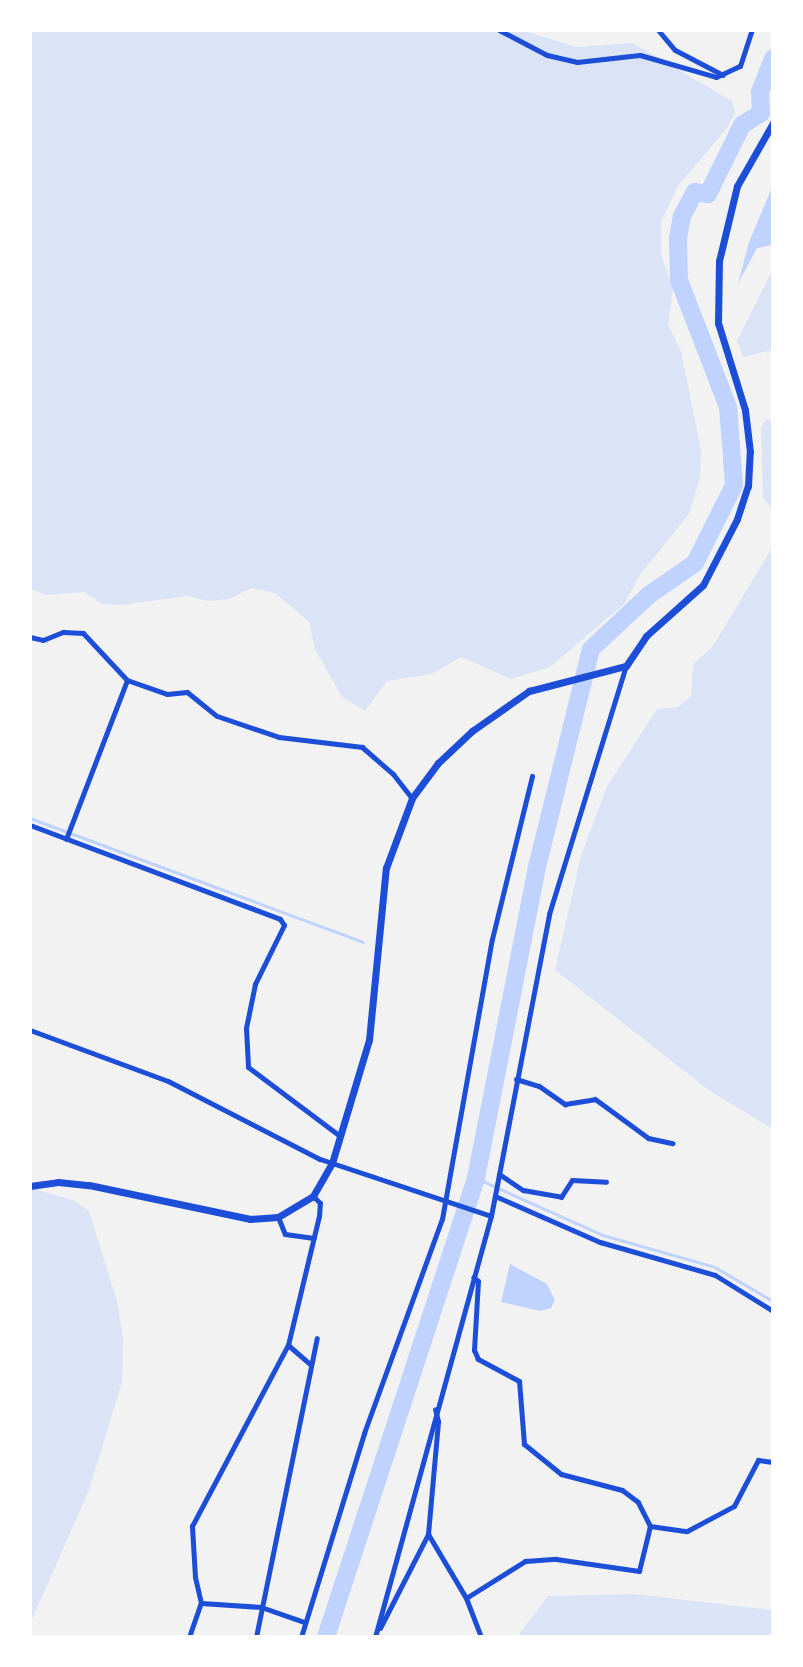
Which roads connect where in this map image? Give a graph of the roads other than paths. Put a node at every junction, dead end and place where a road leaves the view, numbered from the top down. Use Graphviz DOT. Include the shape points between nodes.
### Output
graph roads {
  1 [pos="499,30"];
  2 [pos="658,30"];
  3 [pos="752,30"];
  4 [pos="723,75"];
  5 [pos="773,123"];
  6 [pos="30,637"];
  7 [pos="626,666"];
  8 [pos="127,680"];
  9 [pos="532,776"];
  10 [pos="412,798"];
  11 [pos="30,825"];
  12 [pos="66,839"];
  13 [pos="30,1030"];
  14 [pos="516,1079"];
  15 [pos="340,1136"];
  16 [pos="672,1143"];
  17 [pos="332,1163"];
  18 [pos="499,1174"];
  19 [pos="606,1182"];
  20 [pos="30,1186"];
  21 [pos="313,1196"];
  22 [pos="495,1196"];
  23 [pos="447,1200"];
  24 [pos="491,1216"];
  25 [pos="278,1217"];
  26 [pos="314,1238"];
  27 [pos="473,1277"];
  28 [pos="773,1311"];
  29 [pos="317,1338"];
  30 [pos="288,1345"];
  31 [pos="309,1363"];
  32 [pos="435,1409"];
  33 [pos="773,1462"];
  34 [pos="650,1526"];
  35 [pos="429,1534"];
  36 [pos="466,1598"];
  37 [pos="201,1603"];
  38 [pos="261,1607"];
  39 [pos="304,1622"];
  40 [pos="189,1637"];
  41 [pos="256,1637"];
  42 [pos="301,1637"];
  43 [pos="481,1637"];
  1 -- 4 [label="street" via="531,50 577,62 640,55 707,77"];
  2 -- 4 [label="street" via="675,50"];
  3 -- 4 [label="street" via="740,66"];
  5 -- 7 [label="main road" via="737,186 719,261 718,323 744,410 750,452 748,486 703,585 646,636"];
  6 -- 8 [label="street" via="43,640 63,632 83,633"];
  7 -- 10 [label="main road" via="529,691 472,731 438,763"];
  7 -- 14 [label="street" via="549,914"];
  8 -- 10 [label="street" via="167,694 187,692 217,716 279,737 362,747"];
  8 -- 12 [label="street"];
  9 -- 23 [label="street" via="492,939"];
  10 -- 15 [label="main road" via="386,868 372,1024"];
  11 -- 12 [label="street"];
  12 -- 15 [label="street" via="280,919 284,925 255,985 246,1028 248,1067"];
  13 -- 17 [label="street" via="168,1081"];
  14 -- 16 [label="street" via="539,1086 565,1104 595,1099 648,1138"];
  14 -- 18 [label="street"];
  15 -- 17 [label="main road"];
  17 -- 21 [label="main road"];
  17 -- 23 [label="street"];
  18 -- 19 [label="street" via="523,1190 561,1197 572,1180"];
  18 -- 22 [label="street"];
  20 -- 25 [label="main road" via="58,1182 89,1185 250,1219"];
  21 -- 25 [label="main road"];
  21 -- 26 [label="street" via="320,1203"];
  22 -- 24 [label="street"];
  22 -- 28 [label="street" via="600,1242 715,1275"];
  23 -- 24 [label="street"];
  23 -- 39 [label="street" via="364,1433"];
  24 -- 27 [label="street"];
  25 -- 26 [label="street" via="285,1234"];
  26 -- 30 [label="street"];
  27 -- 32 [label="street"];
  27 -- 34 [label="street" via="478,1281 474,1350 478,1359 519,1381 524,1444 561,1474 622,1490 638,1502"];
  29 -- 31 [label="street"];
  30 -- 31 [label="street"];
  30 -- 37 [label="street" via="192,1526"];
  31 -- 38 [label="street"];
  32 -- 35 [label="street" via="438,1421"];
  32 -- 35 [label="street" via="375,1637"];
  33 -- 34 [label="street" via="758,1460 734,1506 687,1531"];
  34 -- 36 [label="street" via="639,1571 555,1559 525,1561"];
  35 -- 36 [label="street"];
  36 -- 43 [label="street"];
  37 -- 38 [label="street"];
  37 -- 40 [label="street"];
  38 -- 39 [label="street"];
  38 -- 41 [label="street"];
  39 -- 42 [label="street"];
}
